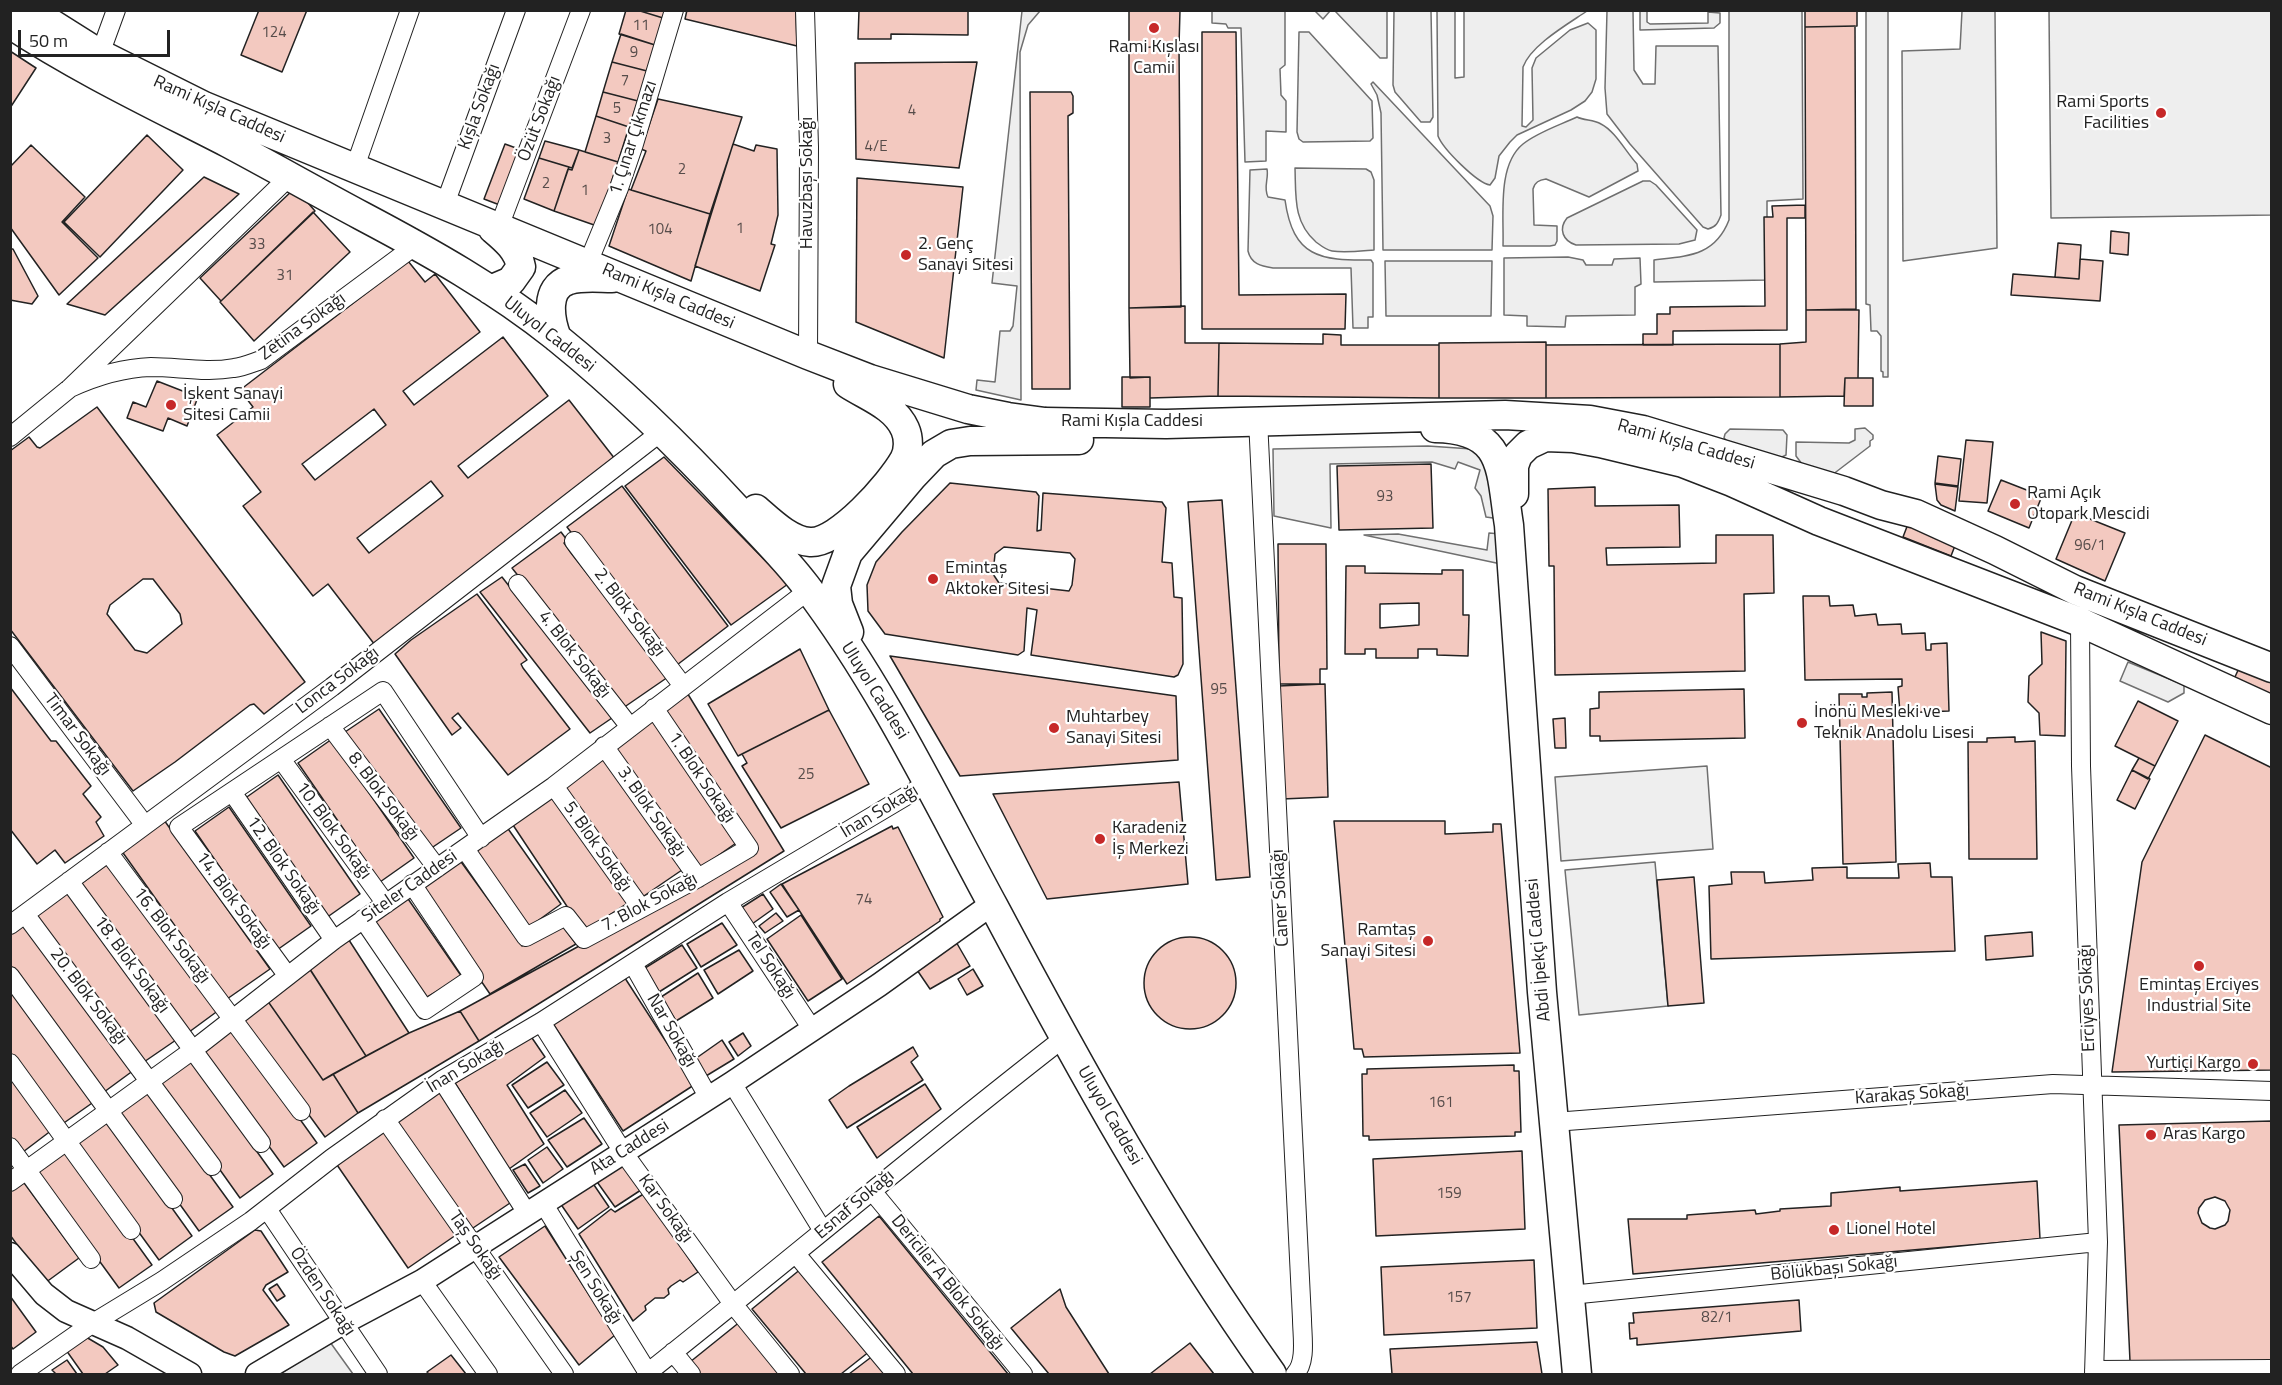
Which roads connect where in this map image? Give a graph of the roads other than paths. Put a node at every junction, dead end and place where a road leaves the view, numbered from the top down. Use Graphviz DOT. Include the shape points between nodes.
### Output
graph roads {
  1 [pos="30,10"];
  2 [pos="116,10"];
  3 [pos="410,10"];
  4 [pos="516,10"];
  5 [pos="581,10"];
  6 [pos="674,10"];
  7 [pos="805,10"];
  8 [pos="10,24"];
  9 [pos="100,54"];
  10 [pos="355,167"];
  11 [pos="289,177"];
  12 [pos="445,204"];
  13 [pos="491,223"];
  14 [pos="416,245"];
  15 [pos="588,263"];
  16 [pos="626,279"];
  17 [pos="490,290"];
  18 [pos="557,338"];
  19 [pos="808,355"];
  20 [pos="70,388"];
  21 [pos="1258,420"];
  22 [pos="1314,421"];
  23 [pos="1158,424"];
  24 [pos="661,432"];
  25 [pos="10,437"];
  26 [pos="705,475"];
  27 [pos="1509,525"];
  28 [pos="574,541"];
  29 [pos="518,584"];
  30 [pos="808,590"];
  31 [pos="2075,590"];
  32 [pos="2080,622"];
  33 [pos="10,646"];
  34 [pos="859,662"];
  35 [pos="2271,668"];
  36 [pos="683,686"];
  37 [pos="654,708"];
  38 [pos="2271,710"];
  39 [pos="330,726"];
  40 [pos="630,727"];
  41 [pos="604,746"];
  42 [pos="281,759"];
  43 [pos="928,783"];
  44 [pos="554,786"];
  45 [pos="232,792"];
  46 [pos="144,825"];
  47 [pos="481,837"];
  48 [pos="748,848"];
  49 [pos="465,849"];
  50 [pos="108,852"];
  51 [pos="437,868"];
  52 [pos="698,878"];
  53 [pos="69,881"];
  54 [pos="412,884"];
  55 [pos="728,902"];
  56 [pos="386,904"];
  57 [pos="992,904"];
  58 [pos="641,908"];
  59 [pos="25,914"];
  60 [pos="363,920"];
  61 [pos="10,925"];
  62 [pos="334,940"];
  63 [pos="633,964"];
  64 [pos="286,975"];
  65 [pos="10,976"];
  66 [pos="233,1020"];
  67 [pos="541,1022"];
  68 [pos="812,1029"];
  69 [pos="1065,1037"];
  70 [pos="193,1050"];
  71 [pos="10,1062"];
  72 [pos="151,1080"];
  73 [pos="442,1080"];
  74 [pos="732,1083"];
  75 [pos="2091,1084"];
  76 [pos="2271,1091"];
  77 [pos="709,1098"];
  78 [pos="109,1110"];
  79 [pos="301,1111"];
  80 [pos="385,1119"];
  81 [pos="1554,1122"];
  82 [pos="67,1140"];
  83 [pos="261,1143"];
  84 [pos="10,1147"];
  85 [pos="623,1152"];
  86 [pos="212,1166"];
  87 [pos="27,1169"];
  88 [pos="10,1182"];
  89 [pos="872,1191"];
  90 [pos="173,1198"];
  91 [pos="535,1208"];
  92 [pos="267,1209"];
  93 [pos="131,1230"];
  94 [pos="823,1231"];
  95 [pos="2098,1242"];
  96 [pos="475,1246"];
  97 [pos="10,1254"];
  98 [pos="796,1254"];
  99 [pos="91,1259"];
  100 [pos="422,1281"];
  101 [pos="1570,1295"];
  102 [pos="733,1304"];
  103 [pos="93,1323"];
  104 [pos="343,1323"];
  105 [pos="673,1352"];
  106 [pos="2271,1369"];
  107 [pos="2094,1372"];
  108 [pos="20,1374"];
  109 [pos="190,1374"];
  110 [pos="258,1374"];
  111 [pos="378,1374"];
  112 [pos="488,1374"];
  113 [pos="564,1374"];
  114 [pos="647,1374"];
  115 [pos="691,1374"];
  116 [pos="790,1374"];
  117 [pos="896,1374"];
  118 [pos="1023,1374"];
  119 [pos="1272,1374"];
  120 [pos="1294,1374"];
  121 [pos="1577,1374"];
  1 -- 9 [label="main road, Rami Kışla Caddesi"];
  2 -- 9 [label="street"];
  3 -- 10 [label="street"];
  4 -- 12 [label="street, Kışla Sokağı"];
  5 -- 13 [label="street, Özüt Sokağı"];
  6 -- 15 [label="street, 1. Çınar Çıkmazı" via="634,144"];
  7 -- 19 [label="street, Havuzbaşı Sokağı"];
  8 -- 11 [label="main road, Rami Kışla Caddesi" via="109,83"];
  9 -- 10 [label="main road, Rami Kışla Caddesi" via="204,106"];
  10 -- 12 [label="main road, Rami Kışla Caddesi"];
  11 -- 14 [label="main road, Uluyol Caddesi"];
  11 -- 20 [label="street"];
  12 -- 13 [label="main road, Rami Kışla Caddesi"];
  13 -- 15 [label="main road, Rami Kışla Caddesi"];
  13 -- 17 [label="main road" via="514,250 521,267 511,281"];
  14 -- 17 [label="main road, Uluyol Caddesi"];
  14 -- 20 [label="street, Zetina Sokağı" via="261,360 226,369 116,370"];
  15 -- 16 [label="main road, Rami Kışla Caddesi"];
  16 -- 18 [label="main road" via="583,278 563,282 556,290 550,312"];
  16 -- 19 [label="main road, Rami Kışla Caddesi"];
  17 -- 18 [label="main road, Uluyol Caddesi"];
  18 -- 24 [label="main road, Uluyol Caddesi"];
  19 -- 23 [label="main road, Rami Kışla Caddesi" via="903,390 1008,417 1045,422"];
  19 -- 26 [label="main road" via="884,406 906,430 904,460 875,497 834,535 809,543 780,529 744,498"];
  20 -- 25 [label="street"];
  21 -- 22 [label="main road, Rami Kışla Caddesi"];
  21 -- 23 [label="main road, Rami Kışla Caddesi"];
  21 -- 120 [label="street, Caner Sokağı" via="1301,1307 1302,1357"];
  22 -- 27 [label="main road" via="1350,429 1453,428 1478,437 1490,447 1500,465"];
  22 -- 31 [label="main road, Rami Kışla Caddesi" via="1504,415 1590,420 1643,430 1916,514"];
  23 -- 34 [label="main road" via="1080,440 970,441 951,444 934,454 848,553 841,572 836,586 838,604"];
  24 -- 26 [label="main road, Uluyol Caddesi"];
  24 -- 46 [label="street, Lonca Sokağı" via="332,687"];
  26 -- 30 [label="main road, Uluyol Caddesi" via="784,558"];
  27 -- 32 [label="main road, Rami Kışla Caddesi" via="1518,455 1545,437 1573,438 1699,469 1819,521"];
  27 -- 81 [label="main road, Abdi İpekçi Caddesi"];
  28 -- 36 [label="street, 2. Blok Sokağı"];
  29 -- 40 [label="street, 4. Blok Sokağı"];
  30 -- 34 [label="main road, Uluyol Caddesi"];
  30 -- 36 [label="street, Siteler Caddesi"];
  31 -- 32 [label="main road"];
  31 -- 35 [label="main road, Rami Kışla Caddesi"];
  32 -- 38 [label="main road, Rami Kışla Caddesi"];
  32 -- 75 [label="street, Erciyes Sokağı"];
  33 -- 46 [label="street, Timar Sokağı"];
  34 -- 43 [label="main road, Uluyol Caddesi"];
  36 -- 37 [label="street, Siteler Caddesi"];
  37 -- 40 [label="street, Siteler Caddesi"];
  37 -- 48 [label="street, 1. Blok Sokağı"];
  39 -- 42 [label="street"];
  39 -- 47 [label="street" via="383,690"];
  39 -- 51 [label="street, 8. Blok Sokağı"];
  40 -- 41 [label="street, Siteler Caddesi"];
  41 -- 44 [label="street, Siteler Caddesi"];
  41 -- 52 [label="street, 3. Blok Sokağı"];
  42 -- 45 [label="street"];
  42 -- 56 [label="street, 10. Blok Sokağı"];
  43 -- 55 [label="street, İnan Sokağı"];
  43 -- 57 [label="main road, Uluyol Caddesi"];
  44 -- 47 [label="street, Siteler Caddesi"];
  44 -- 58 [label="street, 5. Blok Sokağı"];
  45 -- 62 [label="street, 12. Blok Sokağı"];
  45 -- 64 [label="street, 14. Blok Sokağı" via="179,827"];
  46 -- 50 [label="street, Lonca Sokağı"];
  47 -- 49 [label="street, Siteler Caddesi"];
  48 -- 52 [label="street, 7. Blok Sokağı"];
  49 -- 51 [label="street, Siteler Caddesi"];
  49 -- 58 [label="street, 7. Blok Sokağı" via="526,937 566,916 584,939"];
  50 -- 53 [label="street, Lonca Sokağı"];
  50 -- 66 [label="street, 16. Blok Sokağı"];
  51 -- 54 [label="street, Siteler Caddesi"];
  52 -- 58 [label="street, 7. Blok Sokağı"];
  53 -- 59 [label="street, Lonca Sokağı"];
  53 -- 70 [label="street, 18. Blok Sokağı"];
  54 -- 56 [label="street, Siteler Caddesi"];
  54 -- 60 [label="street" via="474,977 425,1010"];
  55 -- 63 [label="street, İnan Sokağı"];
  55 -- 68 [label="street, Tel Sokağı"];
  56 -- 60 [label="street, Siteler Caddesi"];
  57 -- 68 [label="street, Ata Caddesi"];
  57 -- 69 [label="main road, Uluyol Caddesi"];
  59 -- 61 [label="street, Lonca Sokağı"];
  59 -- 72 [label="street, 20. Blok Sokağı"];
  60 -- 62 [label="street, Siteler Caddesi"];
  62 -- 64 [label="street, Siteler Caddesi"];
  63 -- 67 [label="street, İnan Sokağı"];
  63 -- 77 [label="street, Nar Sokağı"];
  64 -- 66 [label="street, Siteler Caddesi"];
  65 -- 78 [label="street"];
  66 -- 70 [label="street, Siteler Caddesi"];
  66 -- 79 [label="street, 16. Blok Sokağı"];
  67 -- 73 [label="street, İnan Sokağı"];
  67 -- 85 [label="street, Kar Sokağı"];
  68 -- 74 [label="street, Ata Caddesi"];
  69 -- 89 [label="street, Esnaf Sokağı"];
  69 -- 119 [label="main road, Uluyol Caddesi" via="1227,1312"];
  70 -- 72 [label="street, Siteler Caddesi"];
  70 -- 83 [label="street, 18. Blok Sokağı"];
  71 -- 82 [label="street"];
  72 -- 78 [label="street, Siteler Caddesi"];
  72 -- 86 [label="street, 20. Blok Sokağı"];
  73 -- 80 [label="street, İnan Sokağı"];
  73 -- 91 [label="street, Şen Sokağı"];
  74 -- 77 [label="street, Ata Caddesi"];
  74 -- 94 [label="street"];
  75 -- 76 [label="street, Karakaş Sokağı"];
  75 -- 81 [label="street, Karakaş Sokağı"];
  75 -- 95 [label="street, Erciyes Sokağı"];
  77 -- 85 [label="street, Ata Caddesi"];
  78 -- 82 [label="street, Siteler Caddesi"];
  78 -- 90 [label="street"];
  80 -- 92 [label="street, İnan Sokağı"];
  80 -- 96 [label="street, Taş Sokağı"];
  81 -- 101 [label="main road, Abdi İpekçi Caddesi"];
  82 -- 87 [label="street, Siteler Caddesi"];
  82 -- 93 [label="street"];
  84 -- 87 [label="street"];
  85 -- 91 [label="street, Ata Caddesi"];
  85 -- 102 [label="street, Kar Sokağı"];
  87 -- 88 [label="street, Siteler Caddesi"];
  87 -- 99 [label="street"];
  89 -- 94 [label="street, Esnaf Sokağı"];
  89 -- 118 [label="street, Dericiler A Blok Sokağı"];
  91 -- 96 [label="street, Ata Caddesi"];
  91 -- 114 [label="street, Şen Sokağı"];
  92 -- 103 [label="street, İnan Sokağı"];
  92 -- 104 [label="street, Özden Sokağı"];
  94 -- 98 [label="street, Esnaf Sokağı"];
  95 -- 101 [label="street, Bölükbaşı Sokağı"];
  95 -- 107 [label="street, Erciyes Sokağı"];
  96 -- 100 [label="street, Ata Caddesi"];
  96 -- 113 [label="street, Taş Sokağı"];
  97 -- 103 [label="street" via="44,1294 66,1311"];
  98 -- 102 [label="street, Esnaf Sokağı"];
  98 -- 117 [label="street"];
  100 -- 104 [label="street, Ata Caddesi"];
  100 -- 112 [label="street"];
  101 -- 121 [label="main road, Abdi İpekçi Caddesi"];
  102 -- 105 [label="street, Esnaf Sokağı"];
  102 -- 116 [label="street, Kar Sokağı"];
  103 -- 108 [label="street, İnan Sokağı"];
  103 -- 109 [label="street"];
  104 -- 110 [label="street, Ata Caddesi"];
  104 -- 111 [label="street, Özden Sokağı"];
  105 -- 114 [label="street, Esnaf Sokağı"];
  105 -- 115 [label="street"];
  106 -- 107 [label="street"];
}
